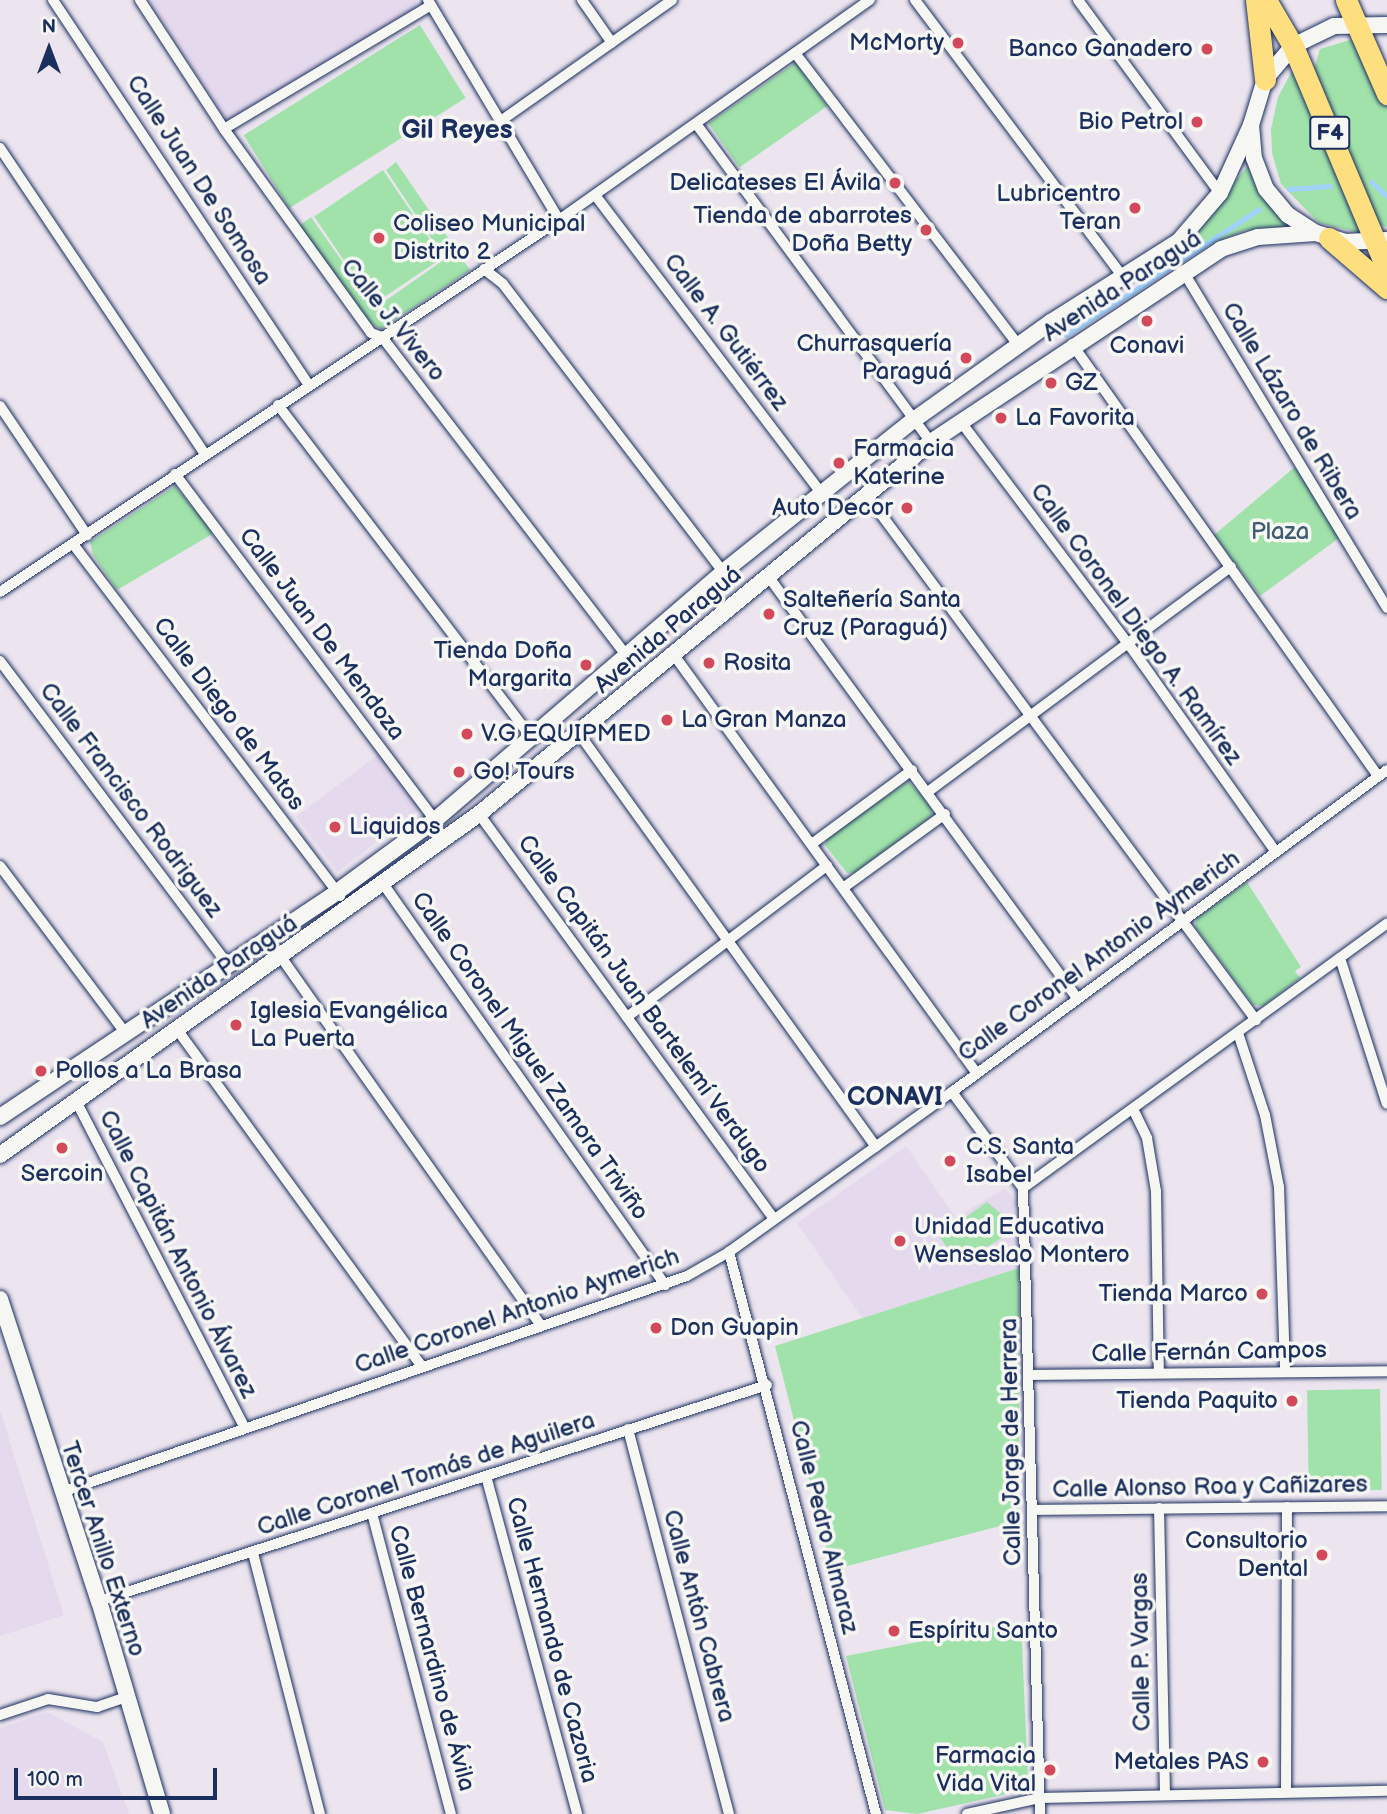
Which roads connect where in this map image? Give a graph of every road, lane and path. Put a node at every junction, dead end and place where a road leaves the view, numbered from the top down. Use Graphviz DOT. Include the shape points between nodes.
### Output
graph roads {
  1 [pos="53,0"];
  2 [pos="140,0"];
  3 [pos="582,0"];
  4 [pos="672,0"];
  5 [pos="870,0"];
  6 [pos="915,0"];
  7 [pos="1078,0"];
  8 [pos="1256,0"];
  9 [pos="1266,0"];
  10 [pos="1346,0"];
  11 [pos="430,2"];
  12 [pos="1356,22"];
  13 [pos="1386,25"];
  14 [pos="612,43"];
  15 [pos="1293,46"];
  16 [pos="796,53"];
  17 [pos="1265,79"];
  18 [pos="1387,94"];
  19 [pos="502,120"];
  20 [pos="697,125"];
  21 [pos="1251,125"];
  22 [pos="224,129"];
  23 [pos="0,148"];
  24 [pos="1220,193"];
  25 [pos="595,195"];
  26 [pos="559,220"];
  27 [pos="1322,236"];
  28 [pos="1381,241"];
  29 [pos="484,269"];
  30 [pos="1387,270"];
  31 [pos="1183,271"];
  32 [pos="1124,278"];
  33 [pos="1387,288"];
  34 [pos="382,337"];
  35 [pos="1072,344"];
  36 [pos="1019,346"];
  37 [pos="308,384"];
  38 [pos="278,405"];
  39 [pos="0,406"];
  40 [pos="915,419"];
  41 [pos="961,422"];
  42 [pos="931,442"];
  43 [pos="205,454"];
  44 [pos="175,474"];
  45 [pos="866,494"];
  46 [pos="823,495"];
  47 [pos="86,535"];
  48 [pos="74,544"];
  49 [pos="1231,567"];
  50 [pos="723,572"];
  51 [pos="768,576"];
  52 [pos="0,592"];
  53 [pos="1387,608"];
  54 [pos="1130,646"];
  55 [pos="674,655"];
  56 [pos="627,656"];
  57 [pos="0,661"];
  58 [pos="1031,715"];
  59 [pos="580,735"];
  60 [pos="532,738"];
  61 [pos="912,770"];
  62 [pos="1383,773"];
  63 [pos="929,791"];
  64 [pos="479,814"];
  65 [pos="945,814"];
  66 [pos="435,820"];
  67 [pos="813,843"];
  68 [pos="1276,852"];
  69 [pos="0,866"];
  70 [pos="827,866"];
  71 [pos="384,885"];
  72 [pos="843,888"];
  73 [pos="337,892"];
  74 [pos="350,910"];
  75 [pos="1181,924"];
  76 [pos="1387,924"];
  77 [pos="729,940"];
  78 [pos="281,957"];
  79 [pos="1340,958"];
  80 [pos="228,965"];
  81 [pos="1077,998"];
  82 [pos="627,1017"];
  83 [pos="1256,1020"];
  84 [pos="176,1028"];
  85 [pos="124,1031"];
  86 [pos="1238,1033"];
  87 [pos="975,1071"];
  88 [pos="952,1092"];
  89 [pos="75,1100"];
  90 [pos="1387,1104"];
  91 [pos="1134,1111"];
  92 [pos="0,1117"];
  93 [pos="876,1147"];
  94 [pos="0,1155"];
  95 [pos="1023,1188"];
  96 [pos="774,1219"];
  97 [pos="729,1252"];
  98 [pos="665,1285"];
  99 [pos="0,1299"];
  100 [pos="541,1326"];
  101 [pos="422,1367"];
  102 [pos="1285,1371"];
  103 [pos="1387,1371"];
  104 [pos="1159,1372"];
  105 [pos="1032,1375"];
  106 [pos="766,1385"];
  107 [pos="244,1427"];
  108 [pos="628,1429"];
  109 [pos="486,1476"];
  110 [pos="62,1492"];
  111 [pos="1387,1506"];
  112 [pos="1287,1507"];
  113 [pos="1159,1508"];
  114 [pos="1033,1510"];
  115 [pos="372,1513"];
  116 [pos="253,1553"];
  117 [pos="99,1601"];
  118 [pos="126,1697"];
  119 [pos="0,1715"];
  120 [pos="1286,1791"];
  121 [pos="1387,1791"];
  122 [pos="1165,1796"];
  123 [pos="1040,1797"];
  124 [pos="162,1814"];
  125 [pos="320,1814"];
  126 [pos="451,1814"];
  127 [pos="577,1814"];
  128 [pos="729,1814"];
  129 [pos="876,1814"];
  130 [pos="967,1814"];
  131 [pos="1040,1814"];
  1 -- 37 [label="street, Calle Juan De Somosa"];
  2 -- 22 [label="street, Calle J. Vivero"];
  3 -- 14 [label="street"];
  4 -- 14 [label="street"];
  5 -- 16 [label="street"];
  6 -- 32 [label="street"];
  7 -- 24 [label="street"];
  8 -- 17 [label="highway"];
  9 -- 15 [label="highway, F4"];
  10 -- 12 [label="highway"];
  11 -- 19 [label="street"];
  11 -- 22 [label="street"];
  12 -- 13 [label="main road"];
  12 -- 15 [label="main road" via="1334,26"];
  12 -- 18 [label="highway"];
  14 -- 19 [label="street"];
  15 -- 17 [label="main road"];
  15 -- 28 [label="highway, F4"];
  16 -- 20 [label="street"];
  16 -- 36 [label="street"];
  17 -- 21 [label="main road, Avenida Paraguá"];
  19 -- 26 [label="street"];
  20 -- 25 [label="street"];
  20 -- 40 [label="street"];
  21 -- 24 [label="main road, Avenida Paraguá"];
  21 -- 27 [label="main road" via="1254,158 1266,189 1288,215"];
  22 -- 34 [label="street, Calle J. Vivero" via="371,333"];
  23 -- 43 [label="street"];
  24 -- 32 [label="main road, Avenida Paraguá" via="1179,241"];
  25 -- 26 [label="street"];
  25 -- 46 [label="street, Calle A. Gutiérrez"];
  26 -- 29 [label="street"];
  27 -- 28 [label="main road, Avenida Paraguá"];
  27 -- 31 [label="main road, Avenida Paraguá" via="1258,237 1221,249"];
  27 -- 33 [label="highway"];
  28 -- 30 [label="highway, F4"];
  29 -- 34 [label="street"];
  29 -- 50 [label="street" via="503,284"];
  31 -- 35 [label="main road, Avenida Paraguá"];
  31 -- 53 [label="street, Calle Lázaro de Ribera"];
  32 -- 36 [label="main road, Avenida Paraguá"];
  34 -- 37 [label="street"];
  34 -- 56 [label="street, Calle J. Vivero"];
  35 -- 41 [label="main road, Avenida Paraguá"];
  35 -- 49 [label="street"];
  36 -- 40 [label="main road, Avenida Paraguá"];
  37 -- 38 [label="street"];
  38 -- 43 [label="street"];
  38 -- 60 [label="street"];
  39 -- 47 [label="street"];
  40 -- 42 [label="street"];
  40 -- 46 [label="main road, Avenida Paraguá"];
  41 -- 42 [label="main road, Avenida Paraguá"];
  41 -- 54 [label="street, Calle Coronel Diego A. Ramírez"];
  42 -- 45 [label="main road, Avenida Paraguá"];
  43 -- 44 [label="street"];
  44 -- 47 [label="street"];
  44 -- 66 [label="street, Calle Juan De Mendoza"];
  45 -- 51 [label="main road, Avenida Paraguá"];
  45 -- 58 [label="street"];
  46 -- 50 [label="main road, Avenida Paraguá"];
  47 -- 48 [label="street"];
  48 -- 52 [label="street"];
  48 -- 73 [label="street, Calle Diego de Matos"];
  49 -- 54 [label="street"];
  49 -- 62 [label="street"];
  50 -- 56 [label="main road, Avenida Paraguá"];
  51 -- 55 [label="main road, Avenida Paraguá"];
  51 -- 61 [label="street"];
  54 -- 58 [label="street"];
  54 -- 68 [label="street, Calle Coronel Diego A. Ramírez"];
  55 -- 59 [label="main road, Avenida Paraguá"];
  55 -- 67 [label="street"];
  56 -- 60 [label="main road, Avenida Paraguá"];
  57 -- 80 [label="street, Calle Francisco Rodriguez"];
  58 -- 63 [label="street"];
  58 -- 75 [label="street"];
  59 -- 64 [label="main road, Avenida Paraguá"];
  59 -- 77 [label="street"];
  60 -- 66 [label="main road, Avenida Paraguá"];
  61 -- 63 [label="street"];
  61 -- 67 [label="street"];
  62 -- 68 [label="street, Calle Coronel Antonio Aymerich"];
  63 -- 65 [label="street"];
  64 -- 71 [label="main road, Avenida Paraguá"];
  64 -- 82 [label="street, Calle Capitán Juan Bartelemí Verdugo"];
  65 -- 72 [label="street"];
  65 -- 81 [label="street"];
  66 -- 73 [label="main road, Avenida Paraguá"];
  67 -- 70 [label="street"];
  68 -- 75 [label="street, Calle Coronel Antonio Aymerich"];
  69 -- 85 [label="street"];
  70 -- 72 [label="street"];
  70 -- 77 [label="street"];
  71 -- 74 [label="main road, Avenida Paraguá"];
  71 -- 98 [label="street, Calle Coronel Miguel Zamora Triviño"];
  72 -- 87 [label="street"];
  73 -- 74 [label="street, Calle Diego de Matos"];
  73 -- 80 [label="main road, Avenida Paraguá"];
  74 -- 78 [label="main road, Avenida Paraguá"];
  75 -- 81 [label="street, Calle Coronel Antonio Aymerich"];
  75 -- 83 [label="street"];
  76 -- 79 [label="street"];
  77 -- 82 [label="street"];
  77 -- 93 [label="street"];
  78 -- 84 [label="main road, Avenida Paraguá"];
  78 -- 100 [label="street"];
  79 -- 83 [label="street"];
  79 -- 90 [label="street"];
  80 -- 85 [label="main road, Avenida Paraguá"];
  81 -- 87 [label="street, Calle Coronel Antonio Aymerich"];
  82 -- 96 [label="street, Calle Capitán Juan Bartelemí Verdugo"];
  83 -- 86 [label="street"];
  84 -- 89 [label="main road, Avenida Paraguá"];
  84 -- 101 [label="street"];
  85 -- 92 [label="main road, Avenida Paraguá"];
  86 -- 91 [label="street"];
  86 -- 102 [label="street" via="1265,1115 1279,1187"];
  87 -- 88 [label="street, Calle Coronel Antonio Aymerich"];
  88 -- 93 [label="street, Calle Coronel Antonio Aymerich"];
  88 -- 95 [label="street"];
  89 -- 94 [label="main road, Avenida Paraguá"];
  89 -- 107 [label="street, Calle Capitán Antonio Álvarez"];
  91 -- 95 [label="street"];
  91 -- 104 [label="street" via="1146,1138 1156,1191"];
  93 -- 96 [label="street, Calle Coronel Antonio Aymerich"];
  95 -- 105 [label="street, Calle Jorge de Herrera"];
  96 -- 97 [label="street, Calle Coronel Antonio Aymerich"];
  97 -- 98 [label="street, Calle Coronel Antonio Aymerich"];
  97 -- 106 [label="street, Calle Pedro Almaraz"];
  98 -- 100 [label="street, Calle Coronel Antonio Aymerich"];
  99 -- 110 [label="main road, Tercer Anillo Externo"];
  100 -- 101 [label="street, Calle Coronel Antonio Aymerich"];
  101 -- 107 [label="street, Calle Coronel Antonio Aymerich"];
  102 -- 103 [label="street, Calle Fernán Campos"];
  102 -- 104 [label="street, Calle Fernán Campos"];
  104 -- 105 [label="street, Calle Fernán Campos"];
  105 -- 114 [label="street, Calle Jorge de Herrera"];
  106 -- 108 [label="street, Calle Coronel Tomás de Aguilera"];
  106 -- 129 [label="street, Calle Pedro Almaraz"];
  107 -- 110 [label="street, Calle Coronel Antonio Aymerich"];
  108 -- 109 [label="street, Calle Coronel Tomás de Aguilera"];
  108 -- 128 [label="street, Calle Antón Cabrera"];
  109 -- 115 [label="street, Calle Coronel Tomás de Aguilera"];
  109 -- 127 [label="street, Calle Hernando de Cazoria"];
  110 -- 117 [label="main road, Tercer Anillo Externo"];
  111 -- 112 [label="street, Calle Alonso Roa y Cañizares"];
  112 -- 113 [label="street, Calle Alonso Roa y Cañizares"];
  112 -- 120 [label="street"];
  113 -- 114 [label="street, Calle Alonso Roa y Cañizares"];
  113 -- 122 [label="street, Calle P. Vargas"];
  114 -- 123 [label="street, Calle Jorge de Herrera"];
  115 -- 116 [label="street, Calle Coronel Tomás de Aguilera"];
  115 -- 126 [label="street, Calle Bernardino de Ávila"];
  116 -- 117 [label="street, Calle Coronel Tomás de Aguilera"];
  116 -- 125 [label="street"];
  117 -- 118 [label="main road, Tercer Anillo Externo"];
  118 -- 119 [label="street" via="97,1707 48,1699"];
  118 -- 124 [label="main road, Tercer Anillo Externo"];
  120 -- 121 [label="street"];
  120 -- 122 [label="street"];
  122 -- 123 [label="street"];
  123 -- 130 [label="street"];
  123 -- 131 [label="street, Calle Jorge de Herrera"];
}
